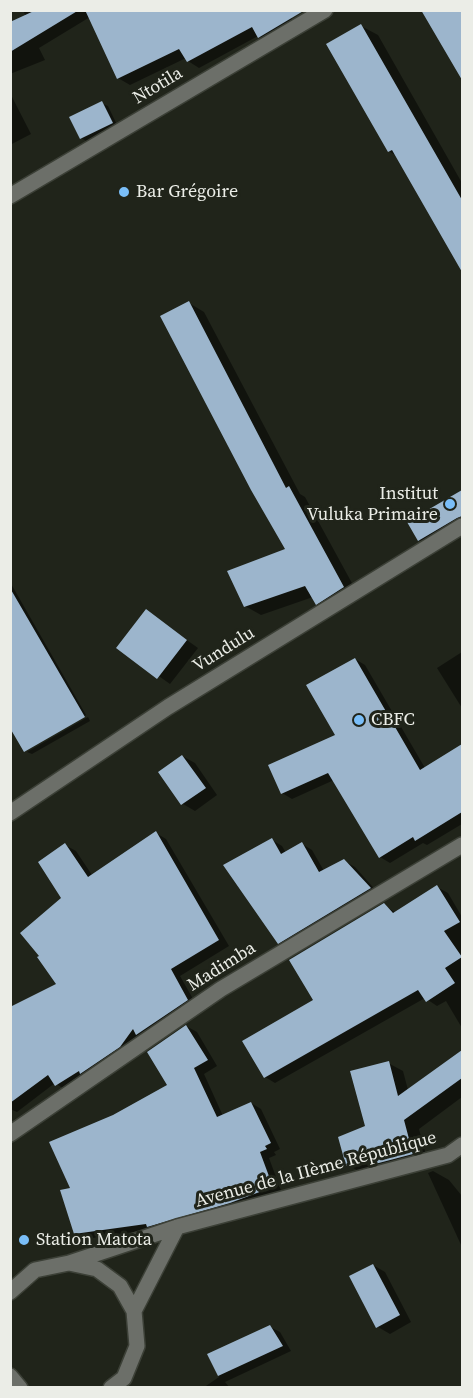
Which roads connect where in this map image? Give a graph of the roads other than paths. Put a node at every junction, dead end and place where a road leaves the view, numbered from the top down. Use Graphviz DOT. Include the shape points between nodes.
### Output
graph roads {
  1 [pos="325,10"];
  2 [pos="10,196"];
  3 [pos="462,526"];
  4 [pos="10,813"];
  5 [pos="462,845"];
  6 [pos="10,1134"];
  7 [pos="462,1145"];
  8 [pos="177,1227"];
  9 [pos="69,1263"];
  10 [pos="10,1292"];
  11 [pos="134,1311"];
  12 [pos="10,1376"];
  13 [pos="128,1383"];
  14 [pos="20,1388"];
  15 [pos="111,1388"];
  1 -- 2 [label="street, Ntotila"];
  3 -- 4 [label="street, Vundulu" via="168,707"];
  5 -- 6 [label="street, Madimba" via="221,989"];
  7 -- 8 [label="street, Avenue de la IIème République" via="448,1155"];
  8 -- 9 [label="street, Avenue de la IIème République"];
  8 -- 11 [label="street, Avenue de la IIème République"];
  9 -- 10 [label="street, Avenue de la IIème République" via="35,1270"];
  9 -- 11 [label="street" via="97,1269 120,1286"];
  11 -- 13 [label="street" via="138,1346"];
  12 -- 14 [label="street"];
  13 -- 15 [label="street"];
}
